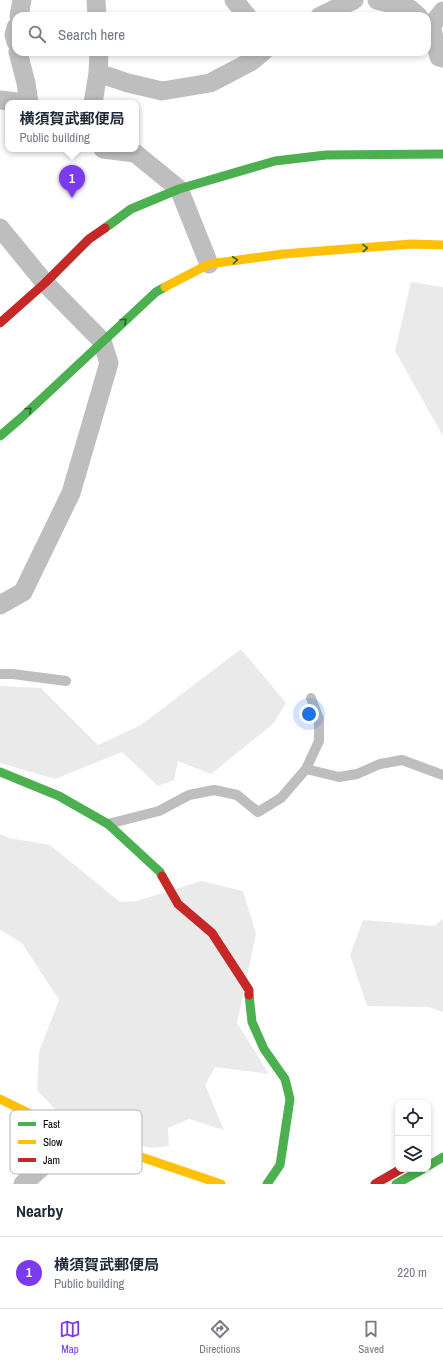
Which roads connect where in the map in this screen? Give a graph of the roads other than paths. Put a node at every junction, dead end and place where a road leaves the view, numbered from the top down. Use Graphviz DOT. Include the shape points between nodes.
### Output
graph roads {
  1 [pos="22,0"];
  2 [pos="96,0"];
  3 [pos="234,0"];
  4 [pos="354,0"];
  5 [pos="377,0"];
  6 [pos="443,11"];
  7 [pos="20,12"];
  8 [pos="97,12"];
  9 [pos="244,12"];
  10 [pos="328,12"];
  11 [pos="413,12"];
  12 [pos="431,18"];
  13 [pos="431,37"];
  14 [pos="19,56"];
  15 [pos="99,56"];
  16 [pos="258,56"];
  17 [pos="443,58"];
  18 [pos="98,73"];
  19 [pos="27,100"];
  20 [pos="94,100"];
  21 [pos="127,152"];
  22 [pos="443,154"];
  23 [pos="179,189"];
  24 [pos="0,228"];
  25 [pos="443,245"];
  26 [pos="209,264"];
  27 [pos="44,283"];
  28 [pos="0,323"];
  29 [pos="102,341"];
  30 [pos="0,436"];
  31 [pos="0,605"];
  32 [pos="0,674"];
  33 [pos="66,681"];
  34 [pos="311,698"];
  35 [pos="306,769"];
  36 [pos="0,772"];
  37 [pos="443,775"];
  38 [pos="108,824"];
  39 [pos="0,1099"];
  40 [pos="22,1110"];
  41 [pos="142,1157"];
  42 [pos="443,1157"];
  43 [pos="431,1164"];
  44 [pos="397,1172"];
  45 [pos="418,1172"];
  46 [pos="35,1174"];
  47 [pos="24,1184"];
  48 [pos="221,1184"];
  49 [pos="267,1184"];
  50 [pos="375,1184"];
  51 [pos="396,1184"];
  1 -- 7 [label="street"];
  2 -- 8 [label="street"];
  3 -- 9 [label="street"];
  4 -- 10 [label="street"];
  5 -- 11 [label="street"];
  6 -- 12 [label="street"];
  13 -- 17 [label="street" via="439,57"];
  14 -- 19 [label="street"];
  15 -- 18 [label="street"];
  16 -- 18 [label="street" via="210,83 162,91"];
  18 -- 20 [label="street"];
  21 -- 23 [label="street" via="135,153"];
  22 -- 23 [label="main road" via="326,155 275,161"];
  23 -- 26 [label="street"];
  23 -- 27 [label="main road" via="131,209 95,234"];
  24 -- 27 [label="street"];
  26 -- 25 [label="main road, one-way" via="282,254 411,244"];
  29 -- 26 [label="main road, one-way" via="156,292"];
  27 -- 28 [label="main road"];
  27 -- 29 [label="street"];
  30 -- 29 [label="main road, one-way"];
  29 -- 31 [label="street" via="109,363 71,493 22,592"];
  32 -- 33 [label="lane"];
  34 -- 35 [label="lane" via="319,719 319,741"];
  35 -- 37 [label="lane" via="339,777 402,760"];
  35 -- 38 [label="lane" via="281,798 258,812 237,795 214,790 189,795 159,812"];
  36 -- 38 [label="main road" via="59,796"];
  38 -- 49 [label="main road" via="160,872 178,904 212,933 249,990 252,1022 264,1049 285,1079 290,1099 280,1165"];
  39 -- 40 [label="main road"];
  41 -- 48 [label="main road"];
  42 -- 43 [label="main road"];
  44 -- 50 [label="main road"];
  45 -- 51 [label="main road"];
  46 -- 47 [label="street"];
}
